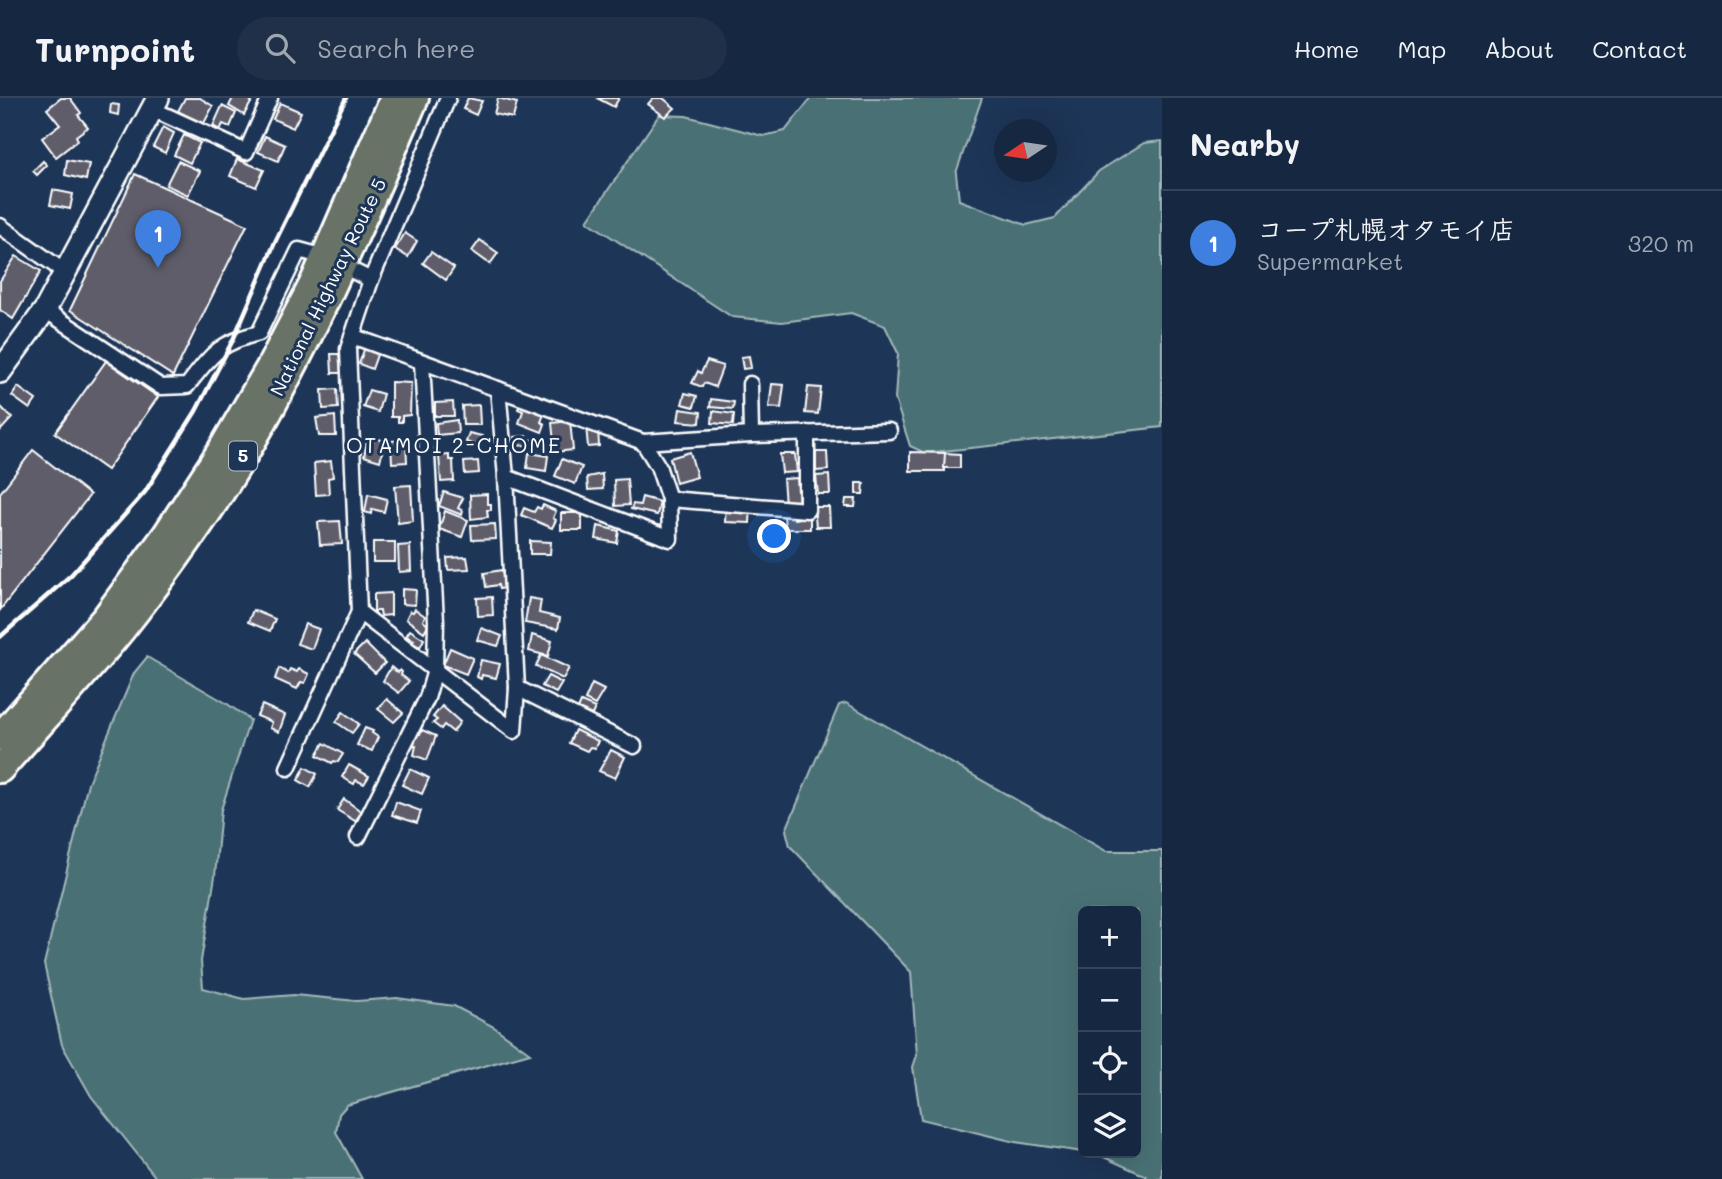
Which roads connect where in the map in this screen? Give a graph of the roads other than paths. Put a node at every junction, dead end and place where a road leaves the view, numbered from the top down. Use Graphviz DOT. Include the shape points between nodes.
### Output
graph roads {
  1 [pos="270,98"];
  2 [pos="394,98"];
  3 [pos="415,98"];
  4 [pos="448,98"];
  5 [pos="155,104"];
  6 [pos="0,226"];
  7 [pos="333,261"];
  8 [pos="66,273"];
  9 [pos="371,280"];
  10 [pos="45,310"];
  11 [pos="352,336"];
  12 [pos="422,362"];
  13 [pos="0,372"];
  14 [pos="750,384"];
  15 [pos="498,389"];
  16 [pos="889,430"];
  17 [pos="807,433"];
  18 [pos="751,435"];
  19 [pos="643,442"];
  20 [pos="506,477"];
  21 [pos="669,499"];
  22 [pos="359,612"];
  23 [pos="435,670"];
  24 [pos="517,688"];
  25 [pos="0,737"];
  26 [pos="634,746"];
  27 [pos="288,768"];
  28 [pos="0,769"];
  29 [pos="358,837"];
  1 -- 5 [label="street" via="246,152"];
  2 -- 7 [label="highway, National Highway Route 5 / 5"];
  3 -- 7 [label="highway, National Highway Route 5 / 5"];
  4 -- 9 [label="street"];
  5 -- 8 [label="street"];
  6 -- 8 [label="street"];
  7 -- 9 [label="street"];
  7 -- 10 [label="street" via="299,250 259,333 213,352 187,386 161,387"];
  7 -- 25 [label="highway, National Highway Route 5 / 5" via="166,536 106,617"];
  7 -- 28 [label="highway, National Highway Route 5 / 5" via="332,289 240,461 122,629"];
  8 -- 10 [label="street"];
  9 -- 11 [label="street"];
  10 -- 13 [label="street"];
  11 -- 12 [label="street"];
  11 -- 22 [label="street" via="348,349"];
  12 -- 15 [label="street"];
  12 -- 23 [label="street"];
  14 -- 18 [label="street"];
  15 -- 19 [label="street"];
  15 -- 20 [label="street"];
  16 -- 17 [label="street"];
  17 -- 18 [label="street"];
  17 -- 21 [label="street" via="807,510"];
  18 -- 19 [label="street"];
  19 -- 21 [label="street" via="658,466"];
  20 -- 21 [label="street" via="670,539"];
  20 -- 24 [label="street"];
  22 -- 23 [label="street"];
  22 -- 27 [label="street"];
  23 -- 24 [label="street" via="514,731"];
  23 -- 29 [label="street" via="427,698"];
  24 -- 26 [label="street"];
}
